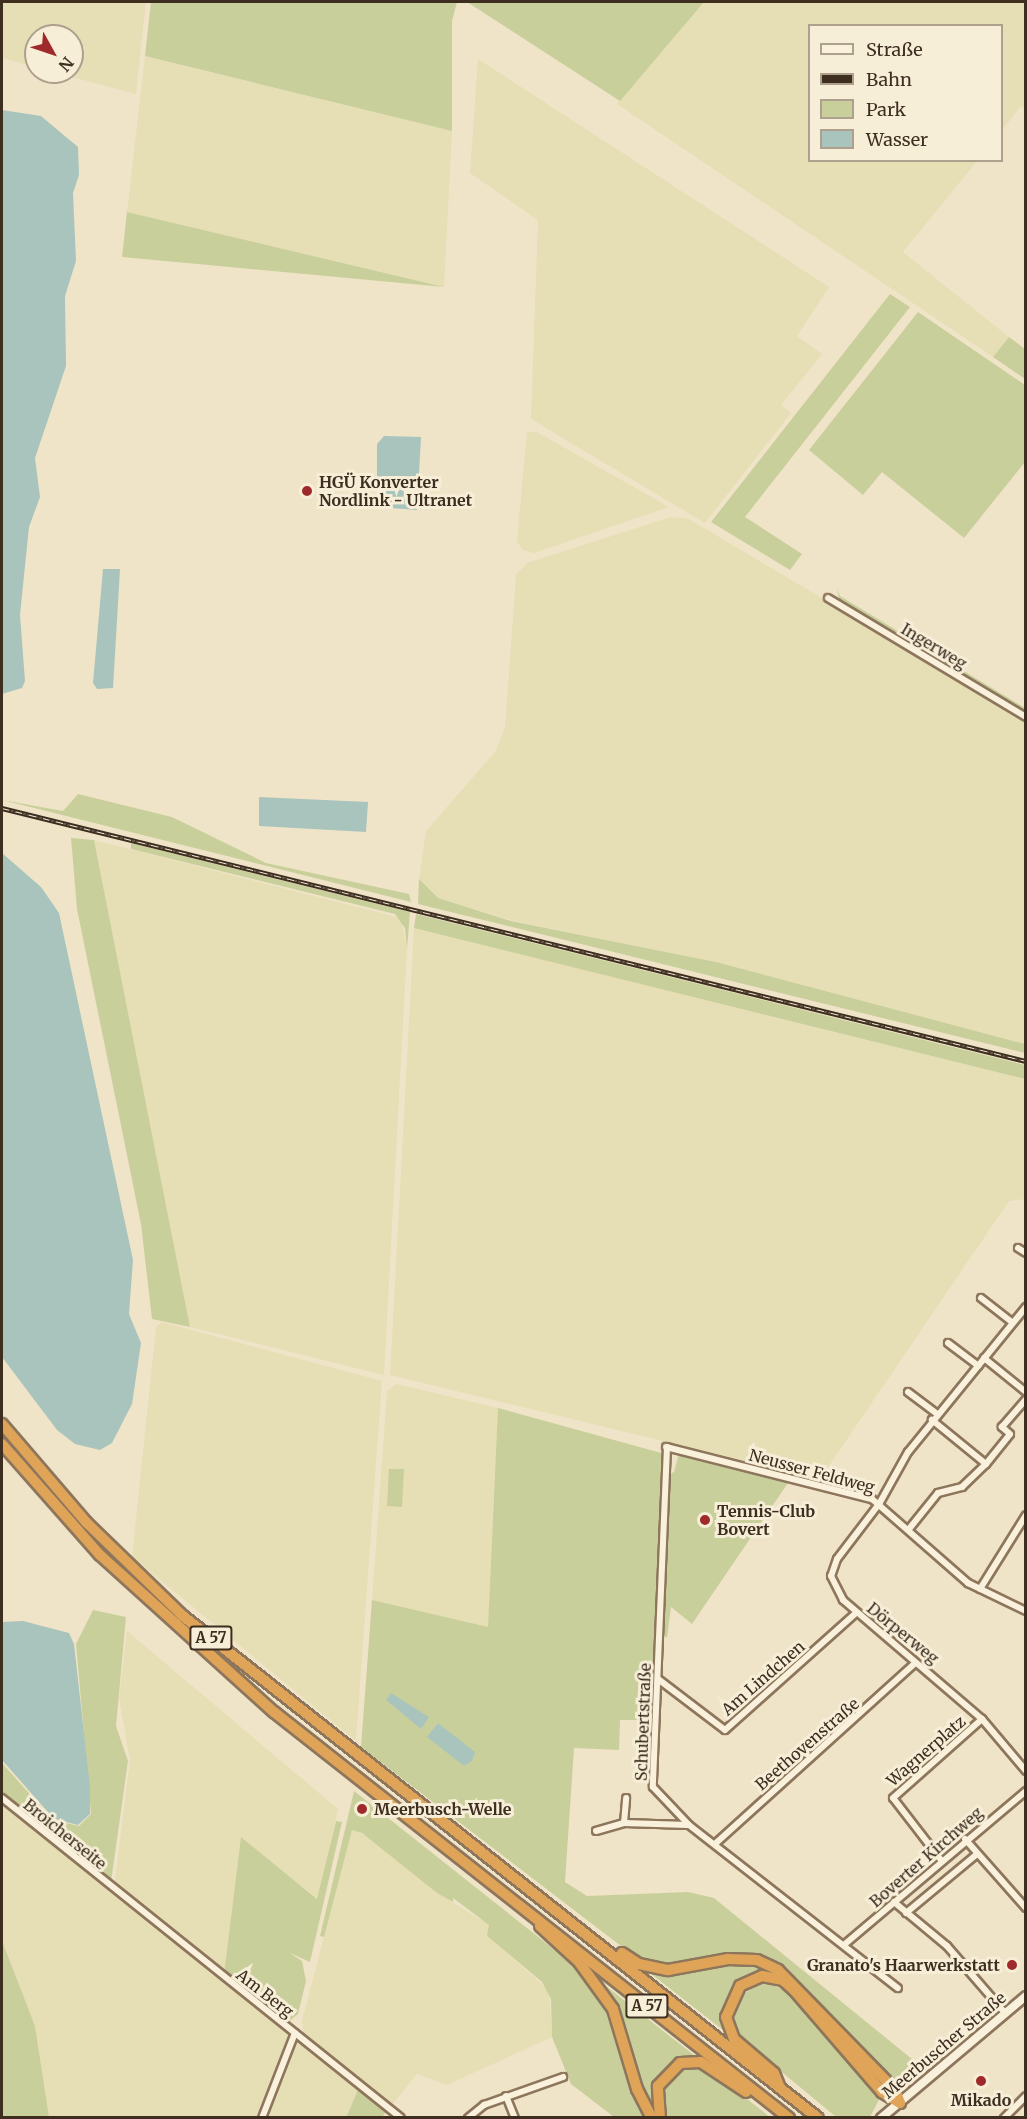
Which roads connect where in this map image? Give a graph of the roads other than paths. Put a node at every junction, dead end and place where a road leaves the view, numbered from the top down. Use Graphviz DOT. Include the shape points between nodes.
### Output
graph roads {
  1 [pos="828,598"];
  2 [pos="1026,717"];
  3 [pos="1018,1248"];
  4 [pos="1026,1254"];
  5 [pos="981,1298"];
  6 [pos="1025,1305"];
  7 [pos="1012,1322"];
  8 [pos="948,1343"];
  9 [pos="984,1358"];
  10 [pos="978,1366"];
  11 [pos="908,1392"];
  12 [pos="1026,1392"];
  13 [pos="1026,1399"];
  14 [pos="934,1417"];
  15 [pos="2,1424"];
  16 [pos="2,1444"];
  17 [pos="666,1447"];
  18 [pos="986,1464"];
  19 [pos="879,1504"];
  20 [pos="1024,1518"];
  21 [pos="909,1529"];
  22 [pos="980,1588"];
  23 [pos="1026,1611"];
  24 [pos="856,1613"];
  25 [pos="914,1664"];
  26 [pos="657,1679"];
  27 [pos="982,1719"];
  28 [pos="1026,1771"];
  29 [pos="1026,1791"];
  30 [pos="2,1798"];
  31 [pos="626,1798"];
  32 [pos="624,1823"];
  33 [pos="689,1825"];
  34 [pos="596,1831"];
  35 [pos="965,1839"];
  36 [pos="716,1843"];
  37 [pos="977,1854"];
  38 [pos="941,1860"];
  39 [pos="112,1890"];
  40 [pos="894,1902"];
  41 [pos="1026,1908"];
  42 [pos="906,1913"];
  43 [pos="531,1914"];
  44 [pos="564,1916"];
  45 [pos="845,1944"];
  46 [pos="898,1988"];
  47 [pos="1026,1996"];
  48 [pos="1005,2013"];
  49 [pos="295,2034"];
  50 [pos="563,2077"];
  51 [pos="780,2088"];
  52 [pos="506,2096"];
  53 [pos="1026,2096"];
  54 [pos="764,2098"];
  55 [pos="900,2103"];
  56 [pos="262,2118"];
  57 [pos="401,2118"];
  58 [pos="468,2118"];
  59 [pos="515,2118"];
  60 [pos="652,2118"];
  61 [pos="660,2118"];
  62 [pos="789,2118"];
  63 [pos="818,2118"];
  64 [pos="881,2118"];
  65 [pos="1004,2118"];
  1 -- 2 [label="street, Ingerweg"];
  3 -- 4 [label="street"];
  5 -- 7 [label="street"];
  6 -- 7 [label="street, Dörperweg"];
  7 -- 9 [label="street, Dörperweg"];
  8 -- 10 [label="street"];
  9 -- 10 [label="street, Dörperweg"];
  9 -- 12 [label="street"];
  10 -- 14 [label="street, Dörperweg"];
  11 -- 14 [label="street"];
  13 -- 18 [label="street" via="1002,1427 1010,1434"];
  14 -- 18 [label="street"];
  14 -- 19 [label="street, Dörperweg"];
  15 -- 44 [label="highway, A 57" via="80,1515 183,1616"];
  16 -- 43 [label="highway, A 57" via="100,1555 175,1627"];
  17 -- 19 [label="street, Neusser Feldweg"];
  17 -- 26 [label="street, Schubertstraße"];
  18 -- 21 [label="street" via="962,1487 938,1493"];
  19 -- 21 [label="street, Neusser Feldweg"];
  19 -- 24 [label="street, Dörperweg" via="832,1567 833,1586"];
  20 -- 22 [label="street"];
  21 -- 22 [label="street, Neusser Feldweg"];
  22 -- 23 [label="street, Neusser Feldweg"];
  24 -- 25 [label="street, Dörperweg"];
  24 -- 26 [label="street, Am Lindchen" via="724,1730"];
  25 -- 27 [label="street, Dörperweg"];
  25 -- 36 [label="street, Beethovenstraße"];
  26 -- 33 [label="street, Schubertstraße" via="653,1787"];
  27 -- 28 [label="street, Dörperweg"];
  27 -- 38 [label="street, Wagnerplatz" via="893,1798"];
  29 -- 35 [label="street, Boverter Kirchweg"];
  30 -- 39 [label="street, Broicherseite"];
  31 -- 32 [label="street"];
  32 -- 33 [label="street"];
  32 -- 34 [label="street"];
  33 -- 36 [label="street, Schubertstraße"];
  35 -- 37 [label="street"];
  35 -- 38 [label="street, Boverter Kirchweg"];
  36 -- 45 [label="street, Schubertstraße"];
  37 -- 41 [label="street"];
  37 -- 42 [label="street"];
  38 -- 40 [label="street, Boverter Kirchweg"];
  39 -- 49 [label="street, Am Berg"];
  40 -- 42 [label="street"];
  40 -- 45 [label="street, Boverter Kirchweg"];
  42 -- 48 [label="street" via="947,1946"];
  43 -- 54 [label="highway, A 57"];
  43 -- 60 [label="highway" via="579,1962 613,2009 637,2089"];
  44 -- 51 [label="highway, A 57"];
  44 -- 55 [label="highway" via="651,1968 728,1959 757,1960 778,1970 895,2090"];
  45 -- 46 [label="street, Schubertstraße"];
  47 -- 48 [label="main road, Meerbuscher Straße"];
  48 -- 55 [label="main road, Meerbuscher Straße"];
  49 -- 56 [label="street"];
  49 -- 57 [label="street, Am Berg"];
  50 -- 52 [label="street"];
  51 -- 55 [label="highway" via="774,2073 734,2039 726,2017 740,1986 762,1976 783,1980 794,1990 882,2092"];
  51 -- 63 [label="highway, A 57"];
  52 -- 58 [label="street"];
  52 -- 59 [label="street"];
  53 -- 65 [label="street"];
  54 -- 61 [label="highway" via="751,2096 701,2062 680,2063 658,2086"];
  54 -- 62 [label="highway, A 57"];
  55 -- 64 [label="main road, Meerbuscher Straße"];
}
